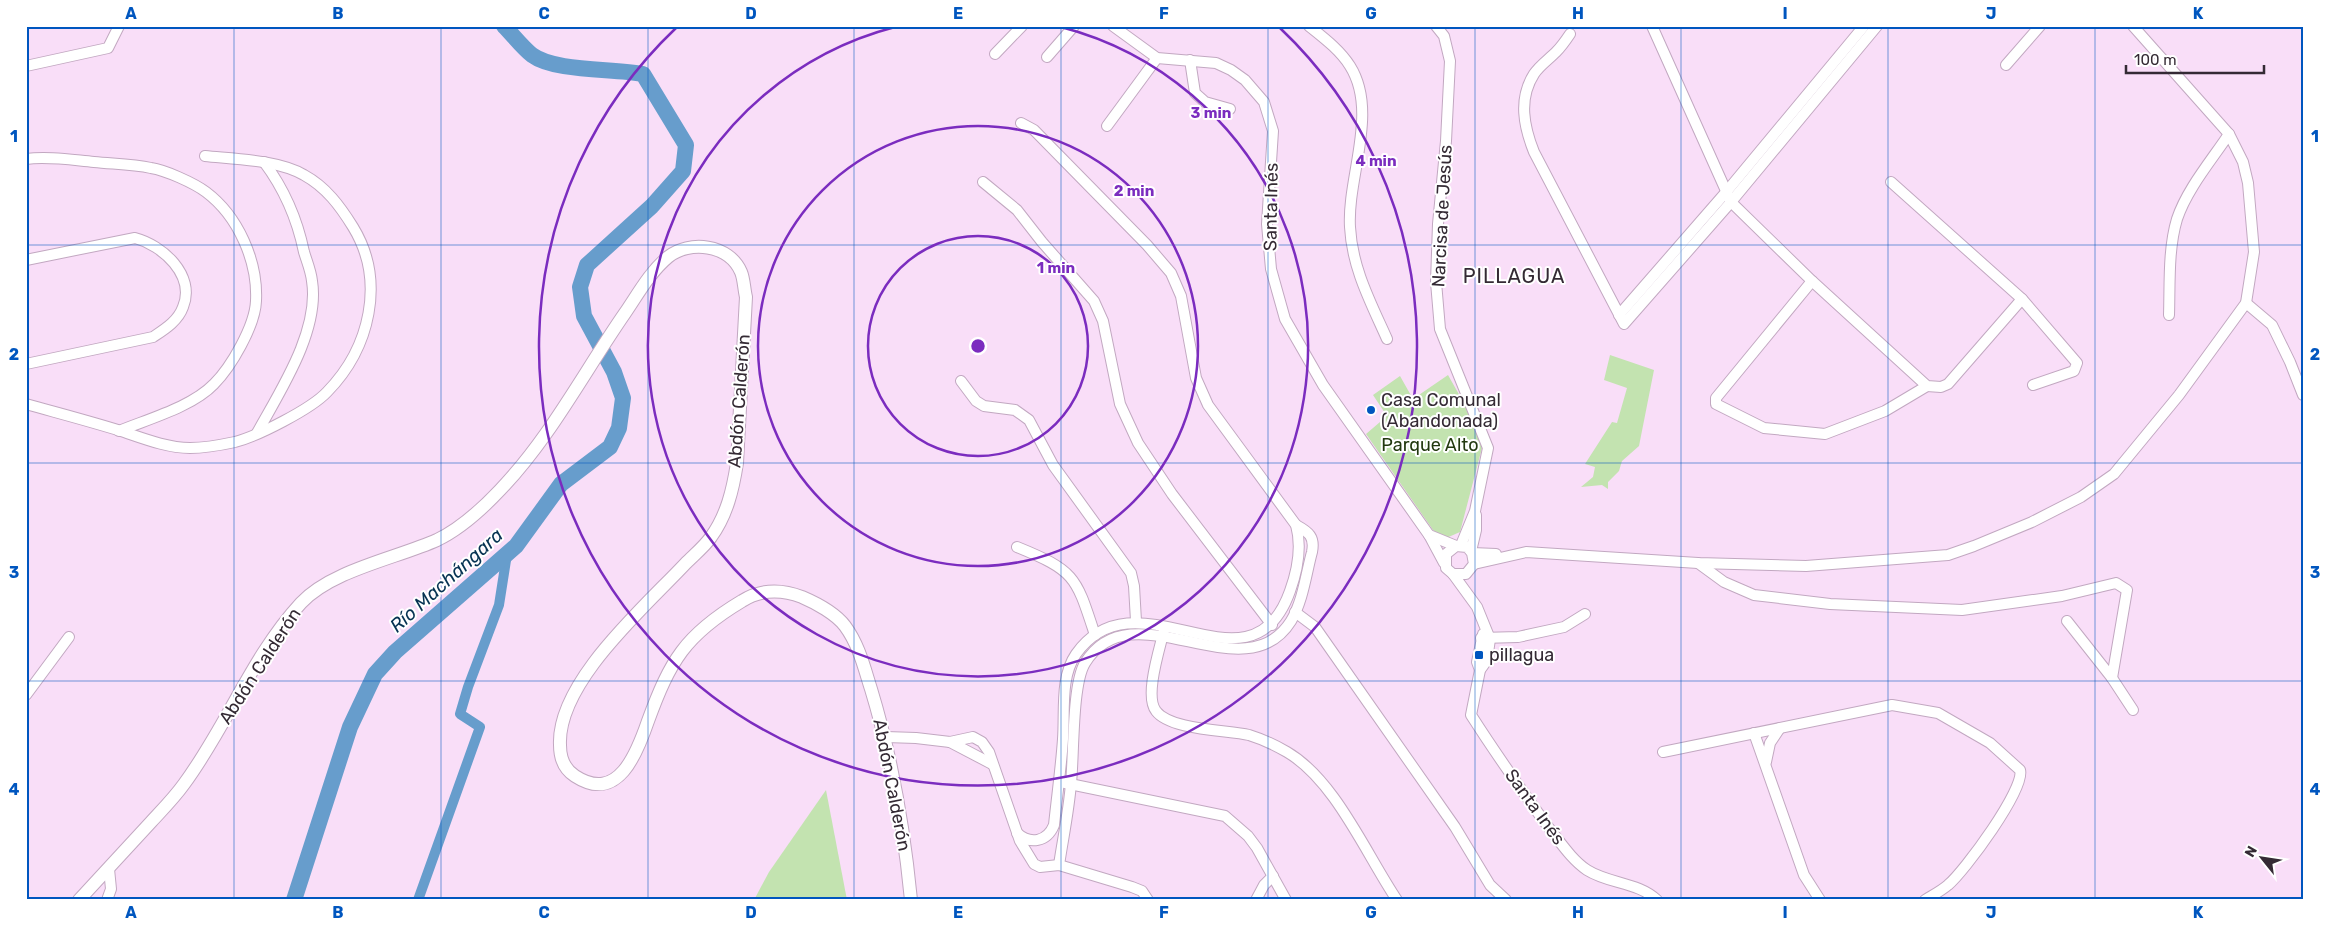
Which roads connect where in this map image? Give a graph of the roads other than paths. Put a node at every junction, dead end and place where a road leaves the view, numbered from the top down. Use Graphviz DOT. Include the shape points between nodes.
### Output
graph roads {
  1 [pos="119,26"];
  2 [pos="1022,26"];
  3 [pos="1074,26"];
  4 [pos="1113,26"];
  5 [pos="1309,26"];
  6 [pos="1436,26"];
  7 [pos="1652,26"];
  8 [pos="1864,26"];
  9 [pos="1877,26"];
  10 [pos="2040,26"];
  11 [pos="2133,26"];
  12 [pos="1570,34"];
  13 [pos="1855,44"];
  14 [pos="995,54"];
  15 [pos="1048,57"];
  16 [pos="1157,58"];
  17 [pos="1190,60"];
  18 [pos="2006,65"];
  19 [pos="26,66"];
  20 [pos="1230,109"];
  21 [pos="1021,123"];
  22 [pos="1107,126"];
  23 [pos="2229,134"];
  24 [pos="205,156"];
  25 [pos="26,159"];
  26 [pos="264,162"];
  27 [pos="984,182"];
  28 [pos="1891,182"];
  29 [pos="1727,191"];
  30 [pos="1731,202"];
  31 [pos="26,260"];
  32 [pos="1812,282"];
  33 [pos="2022,299"];
  34 [pos="2246,303"];
  35 [pos="2169,314"];
  36 [pos="1621,320"];
  37 [pos="1387,339"];
  38 [pos="2290,362"];
  39 [pos="26,364"];
  40 [pos="2301,375"];
  41 [pos="961,381"];
  42 [pos="2032,385"];
  43 [pos="1927,386"];
  44 [pos="2303,395"];
  45 [pos="26,404"];
  46 [pos="119,431"];
  47 [pos="256,433"];
  48 [pos="1475,511"];
  49 [pos="1296,525"];
  50 [pos="1429,535"];
  51 [pos="1459,545"];
  52 [pos="1017,547"];
  53 [pos="1472,552"];
  54 [pos="1506,555"];
  55 [pos="1444,563"];
  56 [pos="1698,563"];
  57 [pos="1472,568"];
  58 [pos="1453,574"];
  59 [pos="1470,596"];
  60 [pos="1295,612"];
  61 [pos="1585,614"];
  62 [pos="2067,621"];
  63 [pos="1136,622"];
  64 [pos="1272,625"];
  65 [pos="1163,632"];
  66 [pos="1096,635"];
  67 [pos="68,637"];
  68 [pos="1485,639"];
  69 [pos="2112,678"];
  70 [pos="26,695"];
  71 [pos="2133,710"];
  72 [pos="1780,728"];
  73 [pos="1754,733"];
  74 [pos="886,737"];
  75 [pos="950,742"];
  76 [pos="1663,752"];
  77 [pos="992,764"];
  78 [pos="1765,765"];
  79 [pos="1059,782"];
  80 [pos="1071,784"];
  81 [pos="1017,833"];
  82 [pos="1059,865"];
  83 [pos="109,868"];
  84 [pos="1273,876"];
  85 [pos="1284,896"];
  86 [pos="79,900"];
  87 [pos="107,900"];
  88 [pos="911,900"];
  89 [pos="1148,900"];
  90 [pos="1256,900"];
  91 [pos="1273,900"];
  92 [pos="1397,900"];
  93 [pos="1506,900"];
  94 [pos="1657,900"];
  95 [pos="1820,900"];
  96 [pos="1925,900"];
  1 -- 19 [label="street" via="108,48"];
  2 -- 14 [label="street"];
  3 -- 15 [label="street"];
  4 -- 16 [label="street"];
  5 -- 37 [label="street" via="1334,46 1350,66 1359,87 1362,124 1350,227 1355,266"];
  6 -- 48 [label="street, Narcisa de Jesús" via="1444,36 1450,61 1436,282 1440,329 1488,448"];
  7 -- 29 [label="street"];
  8 -- 13 [label="street"];
  9 -- 13 [label="street"];
  10 -- 18 [label="street"];
  11 -- 23 [label="street"];
  12 -- 36 [label="street" via="1534,74 1526,92 1523,112 1534,152"];
  13 -- 29 [label="street"];
  13 -- 30 [label="street"];
  16 -- 17 [label="street, Santa Inés"];
  16 -- 22 [label="street"];
  17 -- 20 [label="street" via="1195,93 1205,102"];
  17 -- 50 [label="street, Santa Inés" via="1216,63 1231,70 1245,80 1264,102 1273,131 1267,224 1271,269 1285,319 1323,385"];
  21 -- 49 [label="street" via="1034,130 1171,273 1181,296 1196,378 1208,405"];
  23 -- 34 [label="street" via="2243,162 2248,183 2254,252"];
  23 -- 35 [label="street" via="2189,195 2177,221"];
  24 -- 26 [label="street"];
  25 -- 46 [label="street" via="152,168 195,185 231,217 252,262 256,302 247,333 232,362 213,385 192,401"];
  26 -- 47 [label="street" via="293,210 313,282 306,336 297,361"];
  26 -- 47 [label="street" via="302,174 322,186 332,197 360,239 372,280 372,299 363,334 342,376 310,406"];
  27 -- 64 [label="street" via="1018,210 1099,309 1120,404 1138,444"];
  28 -- 33 [label="street"];
  29 -- 30 [label="street"];
  29 -- 36 [label="street"];
  30 -- 32 [label="street"];
  30 -- 36 [label="street"];
  31 -- 39 [label="street" via="135,238 148,241 172,259 181,275 185,295 184,306 176,319 153,337"];
  32 -- 43 [label="street"];
  32 -- 43 [label="street" via="1716,398 1716,404 1764,428 1825,434 1885,411"];
  33 -- 42 [label="street" via="2077,363 2074,371"];
  33 -- 43 [label="street" via="1948,384"];
  34 -- 38 [label="street" via="2272,326"];
  34 -- 56 [label="street" via="2174,402 2114,474 2081,497 2032,522 1948,555 1806,566"];
  38 -- 40 [label="street"];
  38 -- 44 [label="street"];
  41 -- 63 [label="street" via="976,401 984,406 1015,410 1029,420 1058,473 1132,573"];
  45 -- 46 [label="street"];
  46 -- 47 [label="street" via="189,448 235,442"];
  48 -- 51 [label="street, Narcisa de Jesús"];
  48 -- 53 [label="street"];
  49 -- 60 [label="street" via="1311,535 1314,545"];
  49 -- 64 [label="street" via="1300,546 1295,576 1286,604"];
  50 -- 51 [label="street"];
  50 -- 55 [label="street, Santa Inés"];
  51 -- 53 [label="street"];
  51 -- 55 [label="street" via="1448,550"];
  52 -- 66 [label="street" via="1044,558 1071,575 1080,588"];
  53 -- 54 [label="street"];
  53 -- 57 [label="street"];
  54 -- 56 [label="street" via="1526,552"];
  54 -- 57 [label="street"];
  55 -- 58 [label="street"];
  56 -- 69 [label="street" via="1724,582 1754,596 1830,604 1962,610 2062,596 2116,583 2127,590"];
  57 -- 58 [label="street" via="1462,576"];
  57 -- 59 [label="street, Santa Inés"];
  58 -- 59 [label="street, Santa Inés"];
  59 -- 68 [label="street, Santa Inés" via="1485,628"];
  60 -- 65 [label="street" via="1282,631 1270,641 1253,648 1238,650"];
  60 -- 93 [label="street" via="1315,627 1455,827 1490,885"];
  61 -- 68 [label="street" via="1564,627"];
  62 -- 69 [label="street"];
  63 -- 65 [label="street"];
  63 -- 66 [label="street" via="1110,627"];
  64 -- 65 [label="street" via="1259,634 1236,639"];
  65 -- 80 [label="street" via="1114,638 1102,644 1085,662 1078,685"];
  65 -- 92 [label="street" via="1152,693 1153,708 1157,714 1170,722 1250,736 1289,753 1319,778"];
  66 -- 79 [label="street" via="1077,653 1068,671"];
  67 -- 70 [label="street"];
  68 -- 94 [label="street, Santa Inés" via="1486,663 1480,670 1471,716 1568,853 1589,871 1644,890"];
  69 -- 71 [label="street"];
  72 -- 73 [label="street"];
  72 -- 78 [label="street" via="1770,743"];
  72 -- 96 [label="street" via="1892,705 1929,711 1990,743 2020,770 2021,779 1988,838 1948,885"];
  73 -- 76 [label="street"];
  73 -- 78 [label="street"];
  74 -- 75 [label="street"];
  74 -- 83 [label="street, Abdón Calderón" via="858,649 844,624 808,600 789,592 755,593 701,629 677,655 632,763 620,776 606,783 573,775 560,756 560,738 577,688 609,645 711,537 732,490 737,463 746,297 741,272 727,255 702,246 684,248 669,256 655,270 552,425 500,491 440,539 326,583 303,601 274,638 183,785"];
  74 -- 88 [label="street, Abdón Calderón" via="902,820"];
  75 -- 77 [label="street"];
  75 -- 77 [label="street" via="973,737 982,742"];
  77 -- 81 [label="street"];
  78 -- 95 [label="street" via="1804,876"];
  79 -- 80 [label="street"];
  79 -- 81 [label="street" via="1054,825 1049,834 1035,841"];
  80 -- 82 [label="street"];
  80 -- 84 [label="street" via="1225,816 1248,836"];
  81 -- 82 [label="street" via="1034,864"];
  82 -- 89 [label="street" via="1132,887 1142,891"];
  83 -- 86 [label="street, Abdón Calderón"];
  83 -- 87 [label="street" via="111,889"];
  84 -- 85 [label="street"];
  84 -- 90 [label="street"];
  85 -- 91 [label="street"];
}
